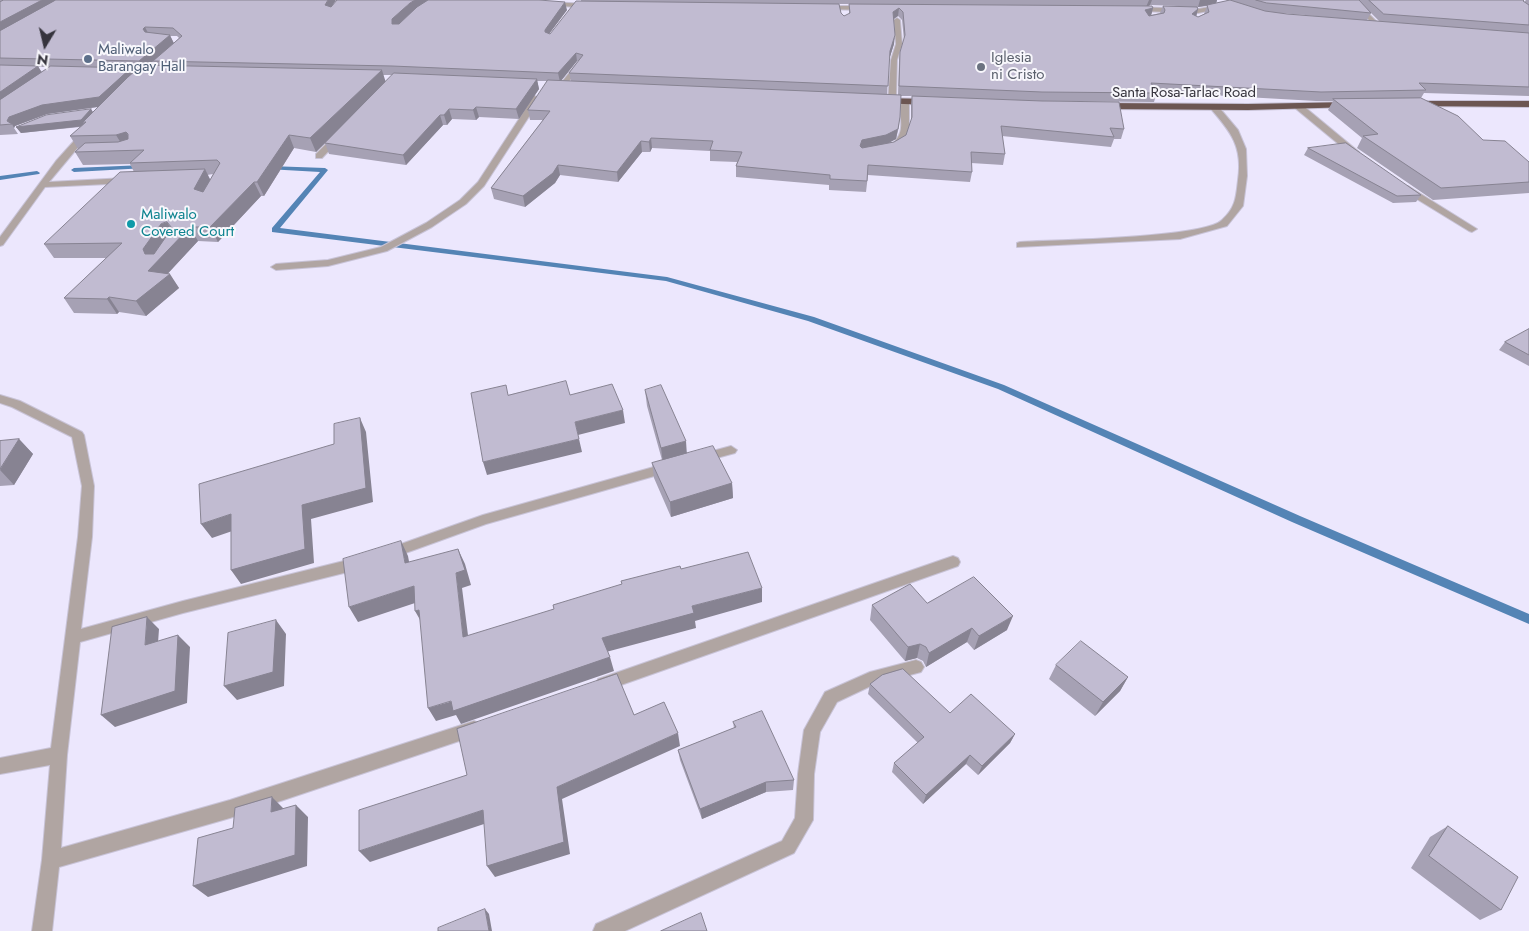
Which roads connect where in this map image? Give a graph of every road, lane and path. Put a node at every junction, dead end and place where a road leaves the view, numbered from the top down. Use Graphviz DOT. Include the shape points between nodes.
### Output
graph roads {
  1 [pos="1214,0"];
  2 [pos="1352,0"];
  3 [pos="546,4"];
  4 [pos="578,5"];
  5 [pos="601,6"];
  6 [pos="813,8"];
  7 [pos="870,8"];
  8 [pos="1131,9"];
  9 [pos="1150,10"];
  10 [pos="1198,11"];
  11 [pos="1159,17"];
  12 [pos="1200,19"];
  13 [pos="897,20"];
  14 [pos="1369,26"];
  15 [pos="1378,26"];
  16 [pos="1388,27"];
  17 [pos="579,64"];
  18 [pos="558,86"];
  19 [pos="572,87"];
  20 [pos="540,94"];
  21 [pos="873,100"];
  22 [pos="892,101"];
  23 [pos="905,102"];
  24 [pos="943,103"];
  25 [pos="1398,104"];
  26 [pos="1416,104"];
  27 [pos="1529,104"];
  28 [pos="1362,105"];
  29 [pos="1088,106"];
  30 [pos="1298,106"];
  31 [pos="1214,107"];
  32 [pos="1433,113"];
  33 [pos="347,128"];
  34 [pos="89,130"];
  35 [pos="884,150"];
  36 [pos="68,153"];
  37 [pos="77,153"];
  38 [pos="319,156"];
  39 [pos="1361,158"];
  40 [pos="140,180"];
  41 [pos="1399,184"];
  42 [pos="42,185"];
  43 [pos="12,224"];
  44 [pos="0,226"];
  45 [pos="1472,229"];
  46 [pos="0,243"];
  47 [pos="1020,245"];
  48 [pos="276,267"];
  49 [pos="0,399"];
  50 [pos="731,450"];
  51 [pos="953,562"];
  52 [pos="73,638"];
  53 [pos="916,667"];
  54 [pos="592,688"];
  55 [pos="490,723"];
  56 [pos="59,755"];
  57 [pos="0,766"];
  58 [pos="51,860"];
  59 [pos="42,931"];
  60 [pos="603,931"];
  1 -- 10 [label="street" via="1226,5"];
  2 -- 15 [label="street"];
  3 -- 4 [label="street"];
  4 -- 5 [label="street"];
  6 -- 7 [label="street" via="843,11"];
  8 -- 9 [label="street"];
  9 -- 10 [label="street"];
  9 -- 11 [label="street"];
  10 -- 12 [label="street"];
  13 -- 22 [label="street" via="899,44 894,60"];
  14 -- 15 [label="street"];
  15 -- 16 [label="street"];
  17 -- 18 [label="street"];
  18 -- 19 [label="highway"];
  20 -- 48 [label="street" via="481,184 464,202 384,249 328,263"];
  21 -- 22 [label="highway"];
  22 -- 23 [label="highway"];
  23 -- 24 [label="highway"];
  23 -- 35 [label="street" via="902,141"];
  25 -- 26 [label="highway"];
  26 -- 27 [label="highway"];
  26 -- 32 [label="street"];
  28 -- 30 [label="highway, Santa Rosa-Tarlac Road"];
  29 -- 31 [label="highway, Santa Rosa-Tarlac Road"];
  30 -- 31 [label="highway, Santa Rosa-Tarlac Road"];
  30 -- 39 [label="street"];
  31 -- 47 [label="street" via="1234,130 1242,149 1239,206 1224,224 1180,236"];
  33 -- 38 [label="street"];
  34 -- 36 [label="street"];
  36 -- 37 [label="street"];
  36 -- 42 [label="street"];
  40 -- 42 [label="street"];
  41 -- 45 [label="street"];
  42 -- 43 [label="street"];
  43 -- 44 [label="street"];
  43 -- 46 [label="street"];
  49 -- 52 [label="street" via="78,436 88,486"];
  50 -- 52 [label="street" via="483,520 376,558"];
  51 -- 54 [label="street"];
  52 -- 56 [label="street"];
  53 -- 60 [label="street" via="870,679 831,697 812,730 804,820 788,847"];
  55 -- 58 [label="street" via="230,809"];
  56 -- 57 [label="street"];
  56 -- 58 [label="street"];
  58 -- 59 [label="street"];
}
